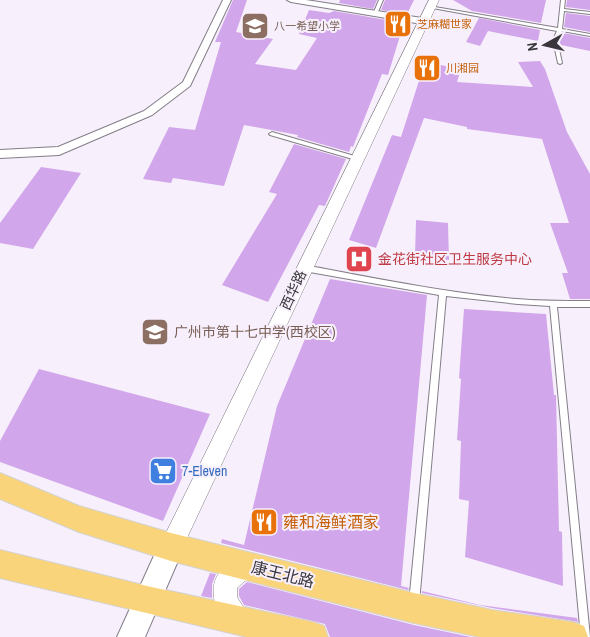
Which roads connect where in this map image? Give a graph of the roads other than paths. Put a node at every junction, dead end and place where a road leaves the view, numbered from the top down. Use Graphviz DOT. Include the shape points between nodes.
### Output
graph roads {
  1 [pos="227,0"];
  2 [pos="292,0"];
  3 [pos="381,0"];
  4 [pos="563,0"];
  5 [pos="428,9"];
  6 [pos="562,10"];
  7 [pos="590,13"];
  8 [pos="375,14"];
  9 [pos="560,30"];
  10 [pos="590,35"];
  11 [pos="560,63"];
  12 [pos="272,134"];
  13 [pos="0,154"];
  14 [pos="356,158"];
  15 [pos="304,268"];
  16 [pos="443,293"];
  17 [pos="590,304"];
  18 [pos="553,305"];
  19 [pos="0,486"];
  20 [pos="171,547"];
  21 [pos="0,564"];
  22 [pos="254,566"];
  23 [pos="147,600"];
  24 [pos="414,608"];
  25 [pos="240,621"];
  26 [pos="131,637"];
  27 [pos="313,637"];
  28 [pos="573,637"];
  29 [pos="586,637"];
  1 -- 13 [label="street" via="187,84 148,113 59,150"];
  2 -- 8 [label="street"];
  3 -- 8 [label="lane"];
  4 -- 6 [label="lane"];
  5 -- 8 [label="street"];
  5 -- 9 [label="lane"];
  5 -- 14 [label="street, 西华路"];
  6 -- 7 [label="lane"];
  6 -- 9 [label="lane"];
  9 -- 10 [label="lane"];
  9 -- 11 [label="lane" via="555,40"];
  12 -- 14 [label="lane"];
  14 -- 15 [label="street, 西华路"];
  15 -- 16 [label="lane"];
  15 -- 20 [label="street, 西华路"];
  16 -- 18 [label="lane"];
  16 -- 24 [label="lane"];
  17 -- 18 [label="lane"];
  18 -- 29 [label="lane"];
  19 -- 20 [label="main road, 康王北路" via="79,519"];
  20 -- 22 [label="main road, 康王北路"];
  20 -- 23 [label="main road, 西华路"];
  21 -- 23 [label="main road"];
  22 -- 24 [label="main road, 康王北路"];
  22 -- 25 [label="street" via="231,576 224,590 227,604"];
  23 -- 25 [label="main road"];
  23 -- 26 [label="main road, 西华路"];
  24 -- 28 [label="main road, 康王北路" via="492,626"];
  25 -- 27 [label="main road"];
}
